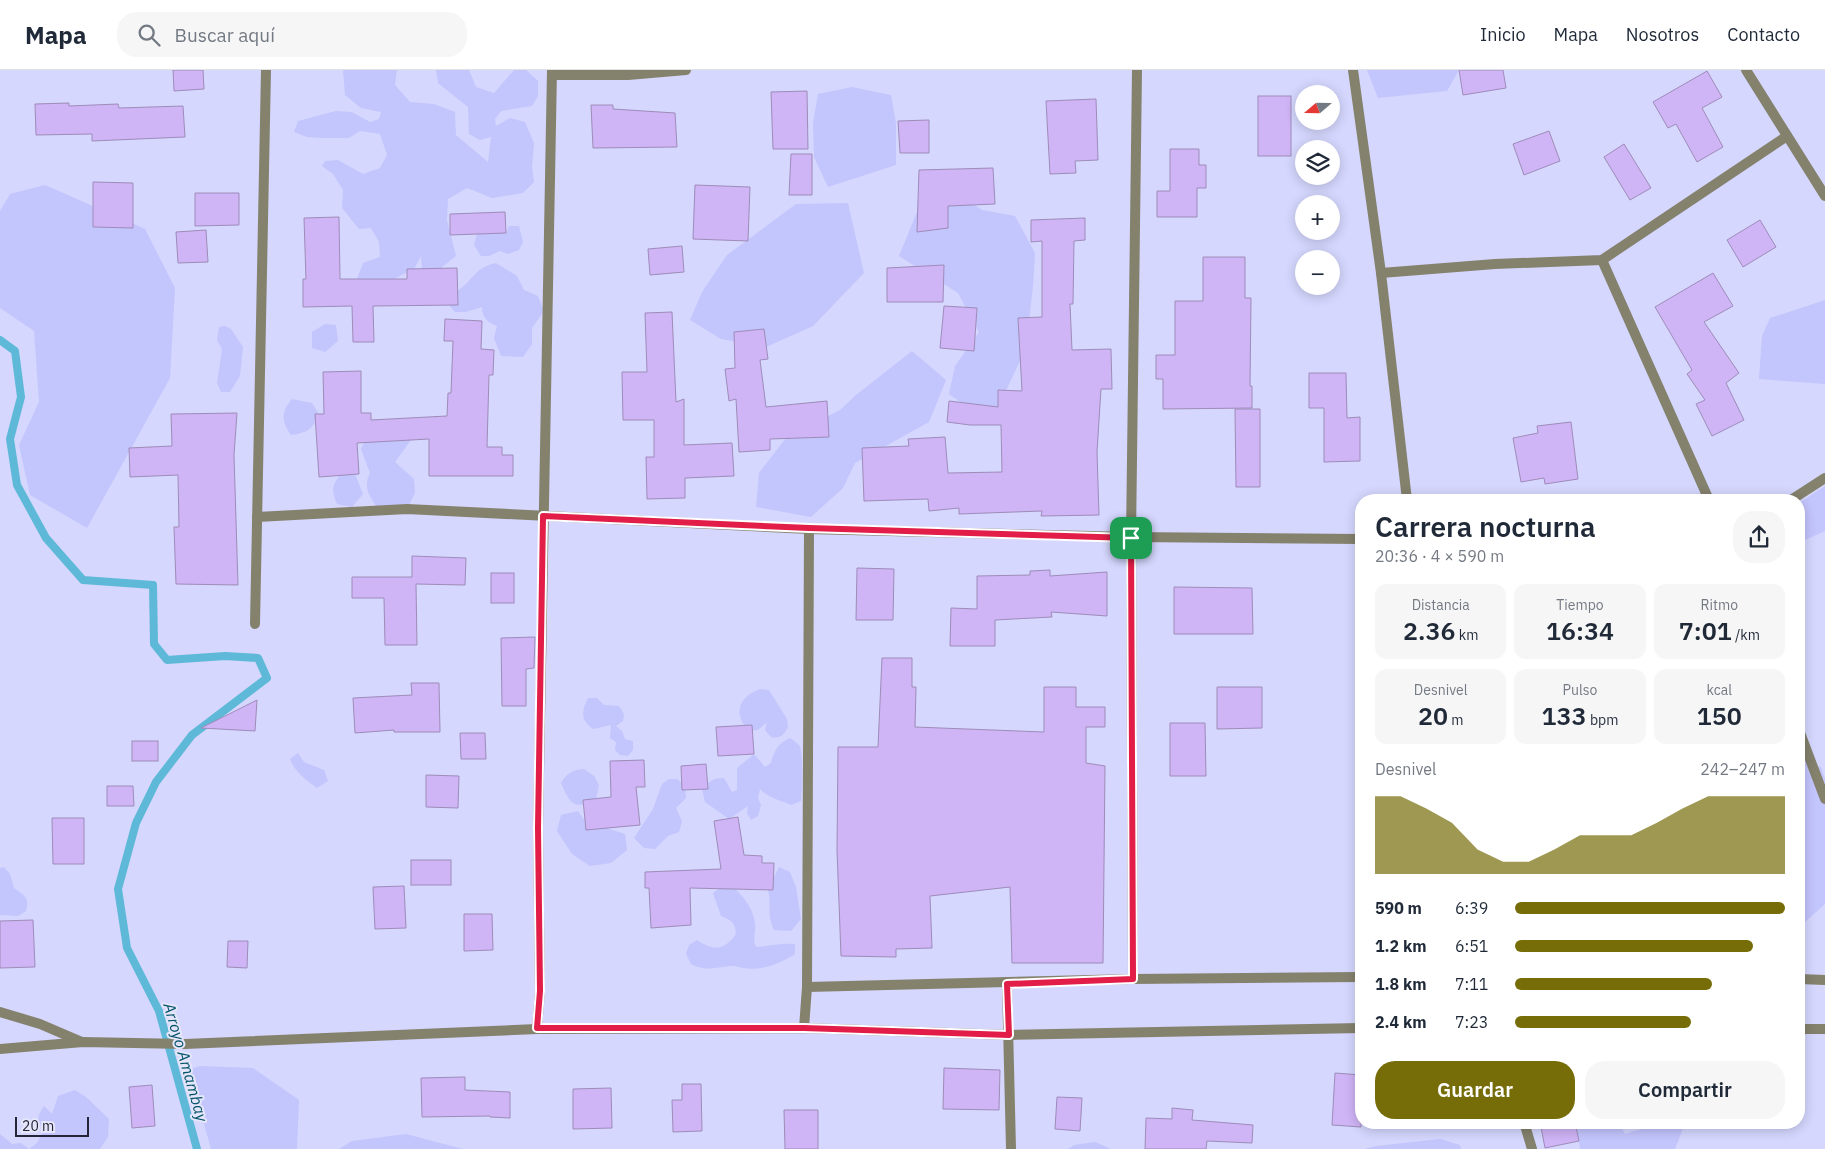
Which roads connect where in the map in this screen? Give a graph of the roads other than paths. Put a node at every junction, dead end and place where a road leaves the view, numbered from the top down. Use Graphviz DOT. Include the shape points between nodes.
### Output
graph roads {
  1 [pos="266,70"];
  2 [pos="686,70"];
  3 [pos="1138,70"];
  4 [pos="1352,70"];
  5 [pos="1746,70"];
  6 [pos="552,72"];
  7 [pos="1787,136"];
  8 [pos="1825,196"];
  9 [pos="1602,260"];
  10 [pos="1381,273"];
  11 [pos="1825,478"];
  12 [pos="1406,494"];
  13 [pos="1706,494"];
  14 [pos="1800,494"];
  15 [pos="543,516"];
  16 [pos="257,517"];
  17 [pos="809,528"];
  18 [pos="1131,538"];
  19 [pos="1355,539"];
  20 [pos="255,624"];
  21 [pos="1805,746"];
  22 [pos="1825,799"];
  23 [pos="1355,977"];
  24 [pos="1133,979"];
  25 [pos="1805,980"];
  26 [pos="1825,980"];
  27 [pos="1007,984"];
  28 [pos="807,987"];
  29 [pos="0,1012"];
  30 [pos="537,1028"];
  31 [pos="804,1028"];
  32 [pos="1355,1028"];
  33 [pos="1805,1029"];
  34 [pos="1825,1030"];
  35 [pos="1009,1035"];
  36 [pos="83,1042"];
  37 [pos="0,1050"];
  38 [pos="1526,1129"];
  39 [pos="1011,1149"];
  40 [pos="1532,1149"];
  1 -- 16 [label="street"];
  2 -- 6 [label="street" via="628,75"];
  3 -- 18 [label="street"];
  4 -- 10 [label="street"];
  5 -- 7 [label="street"];
  6 -- 15 [label="street"];
  7 -- 8 [label="street"];
  7 -- 9 [label="street"];
  9 -- 10 [label="street"];
  9 -- 13 [label="street"];
  10 -- 12 [label="street"];
  11 -- 14 [label="street"];
  15 -- 16 [label="street" via="407,509"];
  15 -- 17 [label="street"];
  15 -- 30 [label="street" via="538,828 540,991"];
  16 -- 20 [label="street"];
  17 -- 18 [label="street"];
  17 -- 28 [label="street"];
  18 -- 19 [label="street"];
  18 -- 24 [label="street"];
  21 -- 22 [label="street"];
  23 -- 24 [label="street"];
  24 -- 27 [label="street"];
  25 -- 26 [label="street"];
  27 -- 28 [label="street"];
  27 -- 35 [label="street"];
  28 -- 31 [label="street"];
  29 -- 36 [label="street"];
  30 -- 31 [label="street"];
  30 -- 36 [label="street" via="185,1044"];
  31 -- 35 [label="street"];
  32 -- 35 [label="street"];
  33 -- 34 [label="street"];
  35 -- 39 [label="street"];
  36 -- 37 [label="street"];
  38 -- 40 [label="street"];
}
